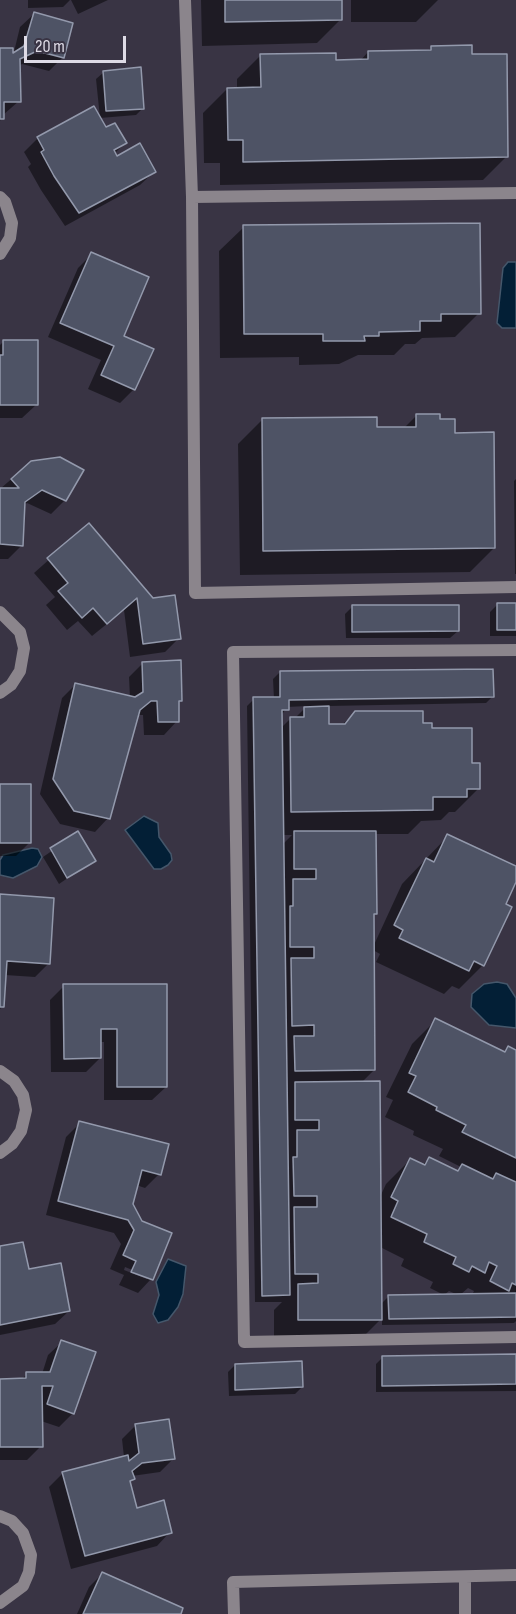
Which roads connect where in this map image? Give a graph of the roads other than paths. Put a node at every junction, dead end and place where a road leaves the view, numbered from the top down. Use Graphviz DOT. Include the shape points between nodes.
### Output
graph roads {
  1 [pos="185,0"];
  2 [pos="516,193"];
  3 [pos="0,197"];
  4 [pos="192,197"];
  5 [pos="0,254"];
  6 [pos="516,587"];
  7 [pos="0,612"];
  8 [pos="516,650"];
  9 [pos="0,693"];
  10 [pos="0,1071"];
  11 [pos="0,1153"];
  12 [pos="516,1337"];
  13 [pos="0,1516"];
  14 [pos="516,1575"];
  15 [pos="465,1577"];
  16 [pos="0,1603"];
  17 [pos="234,1614"];
  18 [pos="465,1614"];
  1 -- 4 [label="street"];
  2 -- 4 [label="street"];
  3 -- 5 [label="street" via="12,223 10,238"];
  4 -- 6 [label="street" via="195,593"];
  7 -- 9 [label="street" via="20,632 24,648 20,671"];
  8 -- 12 [label="street" via="233,652 244,1342"];
  10 -- 11 [label="street" via="14,1081 26,1110 21,1131"];
  13 -- 16 [label="street" via="12,1521 23,1533 31,1555 23,1586"];
  14 -- 15 [label="street"];
  15 -- 17 [label="street" via="233,1582"];
  15 -- 18 [label="street"];
}
